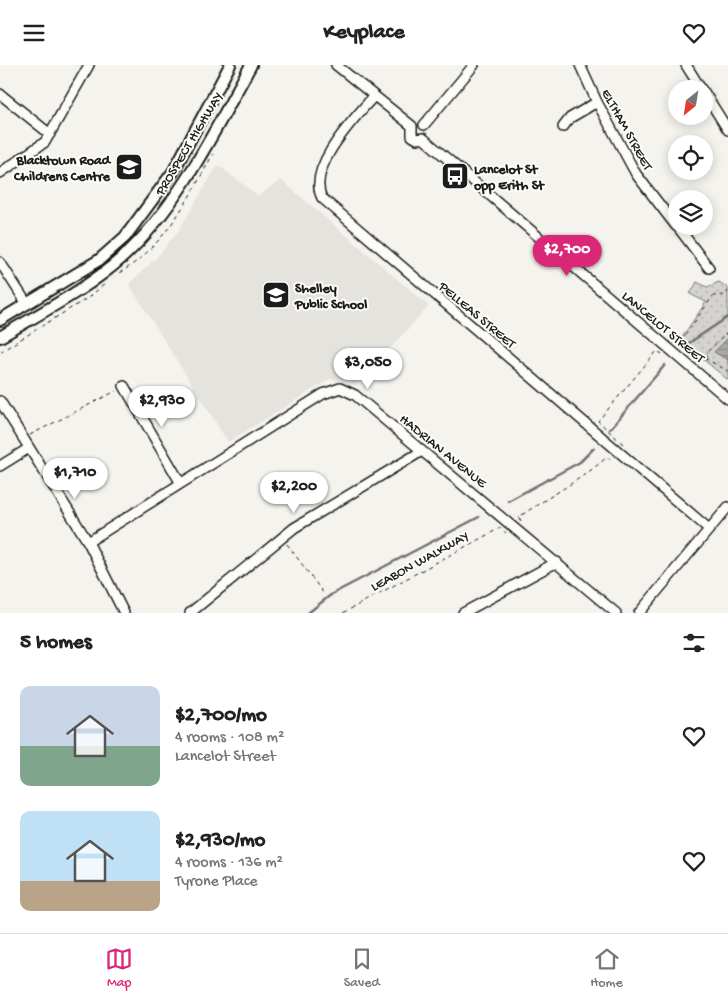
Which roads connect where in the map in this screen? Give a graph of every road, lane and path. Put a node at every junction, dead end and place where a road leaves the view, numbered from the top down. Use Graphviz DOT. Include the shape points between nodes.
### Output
graph roads {
  1 [pos="89,65"];
  2 [pos="230,65"];
  3 [pos="251,65"];
  4 [pos="336,65"];
  5 [pos="474,65"];
  6 [pos="580,65"];
  7 [pos="686,65"];
  8 [pos="696,80"];
  9 [pos="0,94"];
  10 [pos="373,97"];
  11 [pos="597,102"];
  12 [pos="713,106"];
  13 [pos="424,125"];
  14 [pos="412,126"];
  15 [pos="563,127"];
  16 [pos="728,129"];
  17 [pos="50,134"];
  18 [pos="423,138"];
  19 [pos="0,173"];
  20 [pos="668,216"];
  21 [pos="683,235"];
  22 [pos="0,262"];
  23 [pos="709,268"];
  24 [pos="728,291"];
  25 [pos="27,305"];
  26 [pos="0,320"];
  27 [pos="728,332"];
  28 [pos="0,337"];
  29 [pos="676,339"];
  30 [pos="680,342"];
  31 [pos="662,355"];
  32 [pos="706,359"];
  33 [pos="728,371"];
  34 [pos="124,387"];
  35 [pos="728,399"];
  36 [pos="0,401"];
  37 [pos="23,439"];
  38 [pos="624,443"];
  39 [pos="29,448"];
  40 [pos="422,451"];
  41 [pos="611,460"];
  42 [pos="0,466"];
  43 [pos="180,482"];
  44 [pos="728,507"];
  45 [pos="522,520"];
  46 [pos="709,529"];
  47 [pos="506,533"];
  48 [pos="282,538"];
  49 [pos="88,542"];
  50 [pos="556,561"];
  51 [pos="324,594"];
  52 [pos="124,613"];
  53 [pos="190,613"];
  54 [pos="343,613"];
  55 [pos="463,613"];
  56 [pos="616,613"];
  57 [pos="639,613"];
  1 -- 17 [label="street"];
  2 -- 25 [label="main road" via="173,172 130,231 99,260"];
  3 -- 28 [label="main road, PROSPECT HIGHWAY" via="194,166 162,213 125,255 92,281"];
  4 -- 10 [label="street"];
  5 -- 13 [label="street"];
  6 -- 11 [label="street, ELTHAM STREET"];
  7 -- 8 [label="street"];
  9 -- 17 [label="street"];
  10 -- 14 [label="street"];
  10 -- 46 [label="street, PELLEAS STREET" via="338,139 322,168 318,179 322,199"];
  11 -- 15 [label="street" via="570,118"];
  11 -- 20 [label="street, ELTHAM STREET" via="636,174"];
  12 -- 16 [label="street"];
  13 -- 14 [label="street"];
  13 -- 18 [label="street"];
  14 -- 18 [label="street" via="412,136"];
  17 -- 19 [label="street" via="39,148"];
  18 -- 35 [label="street, LANCELOT STREET"];
  21 -- 23 [label="street, ELTHAM STREET"];
  22 -- 25 [label="street"];
  24 -- 30 [label="path" via="725,295 713,296"];
  25 -- 26 [label="main road"];
  27 -- 32 [label="path" via="707,352"];
  29 -- 30 [label="path"];
  30 -- 32 [label="path" via="699,361"];
  31 -- 38 [label="path" via="657,351 598,421"];
  32 -- 33 [label="path"];
  34 -- 37 [label="path"];
  34 -- 43 [label="street"];
  36 -- 37 [label="street"];
  37 -- 39 [label="street"];
  39 -- 42 [label="street"];
  39 -- 49 [label="street"];
  40 -- 43 [label="street, HADRIAN AVENUE" via="355,395 340,388 323,394"];
  40 -- 48 [label="street"];
  40 -- 50 [label="street, HADRIAN AVENUE"];
  41 -- 45 [label="path" via="607,457 570,486 559,489 519,517"];
  43 -- 49 [label="street, HADRIAN AVENUE"];
  44 -- 46 [label="street"];
  46 -- 57 [label="street"];
  47 -- 54 [label="path, LEABON WALKWAY" via="500,529 477,539"];
  48 -- 51 [label="path"];
  48 -- 53 [label="street"];
  49 -- 52 [label="street"];
  50 -- 55 [label="street"];
  50 -- 56 [label="street, HADRIAN AVENUE"];
}
